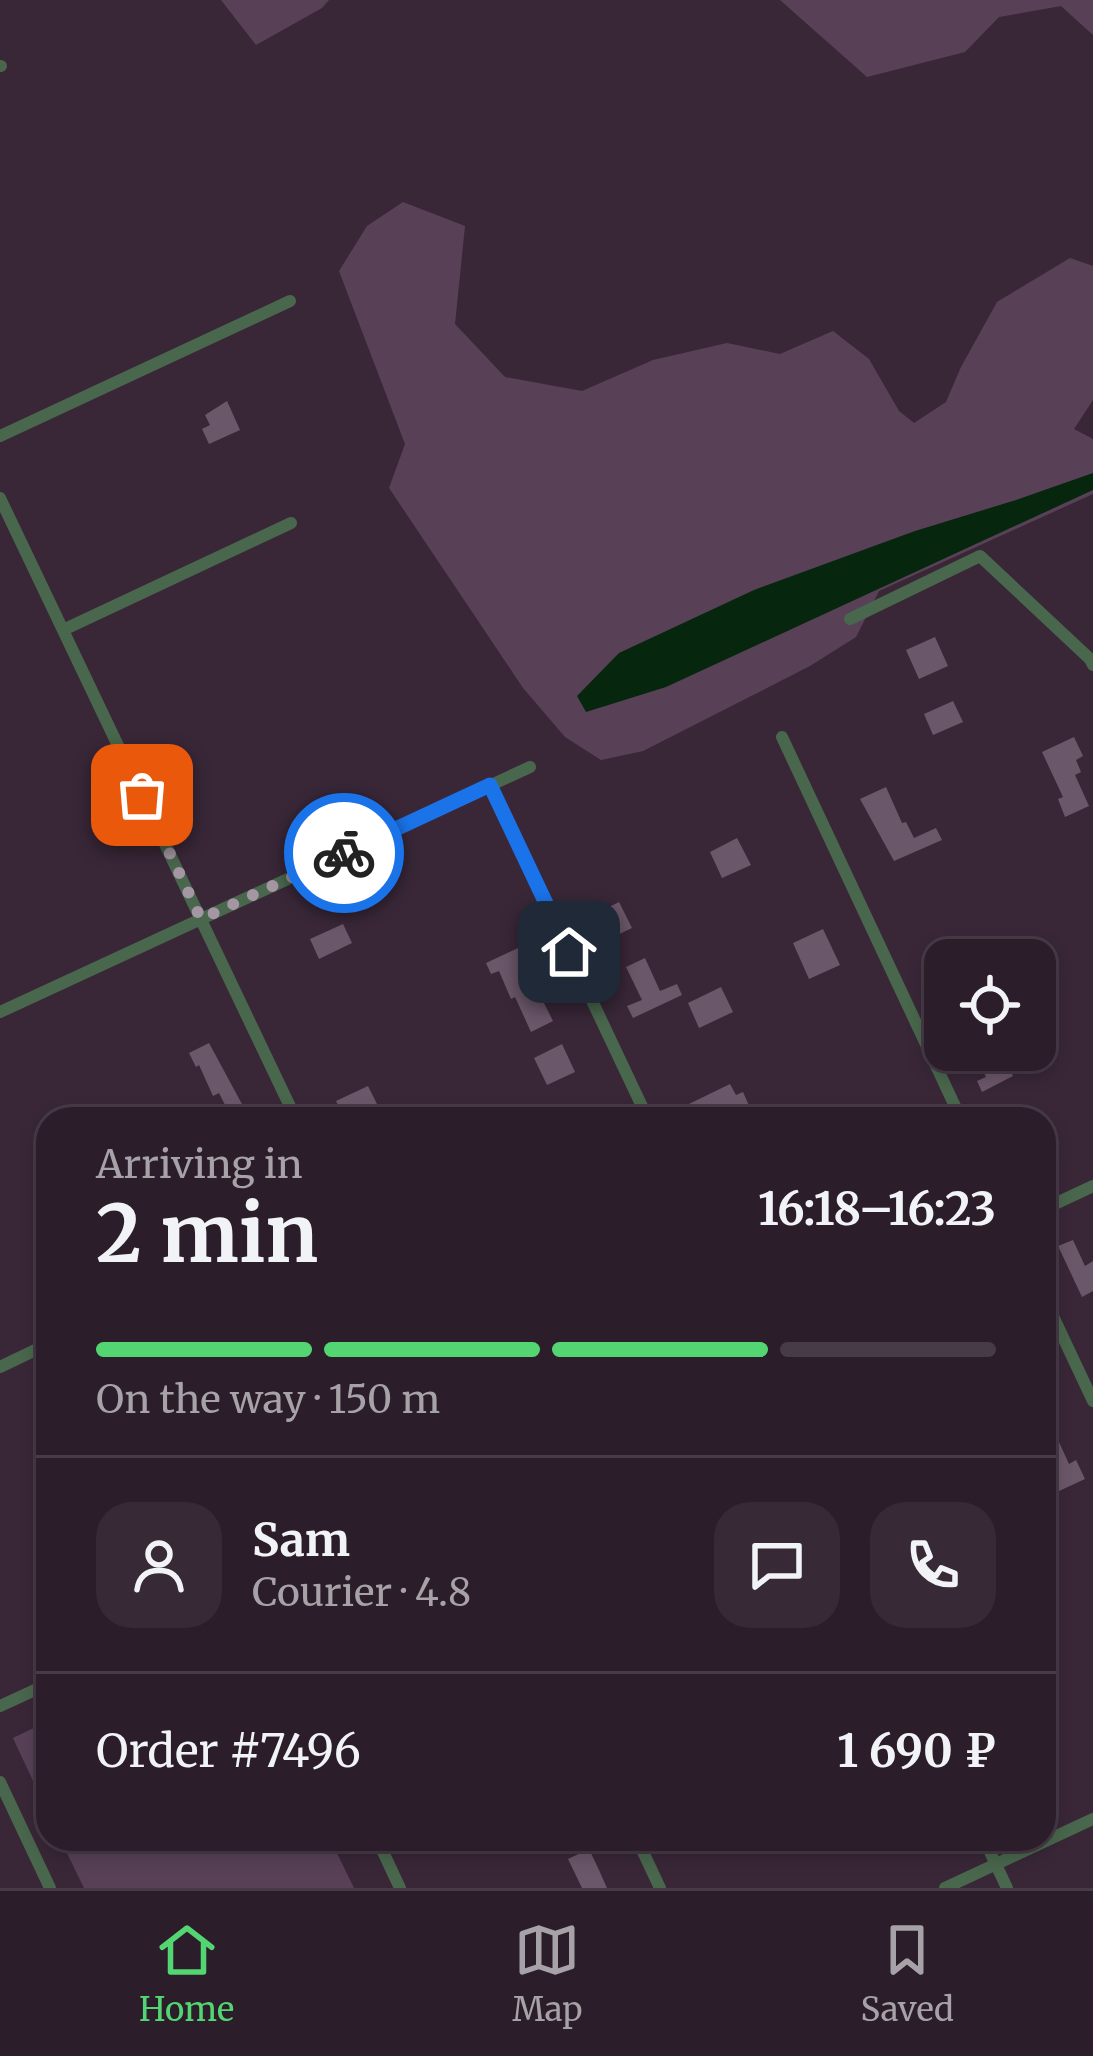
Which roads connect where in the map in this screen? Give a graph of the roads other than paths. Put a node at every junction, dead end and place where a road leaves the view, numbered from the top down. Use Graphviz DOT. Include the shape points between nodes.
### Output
graph roads {
  1 [pos="290,301"];
  2 [pos="0,436"];
  3 [pos="0,498"];
  4 [pos="291,523"];
  5 [pos="850,619"];
  6 [pos="63,631"];
  7 [pos="1093,665"];
  8 [pos="782,736"];
  9 [pos="530,766"];
  10 [pos="490,785"];
  11 [pos="201,919"];
  12 [pos="0,1012"];
  13 [pos="290,1107"];
  14 [pos="642,1107"];
  15 [pos="955,1107"];
  16 [pos="1093,1186"];
  17 [pos="1056,1203"];
  18 [pos="1056,1322"];
  19 [pos="36,1350"];
  20 [pos="0,1367"];
  21 [pos="1093,1401"];
  22 [pos="36,1690"];
  23 [pos="0,1706"];
  24 [pos="0,1782"];
  25 [pos="1093,1819"];
  26 [pos="1056,1837"];
  27 [pos="383,1851"];
  28 [pos="643,1851"];
  29 [pos="990,1851"];
  30 [pos="1026,1851"];
  31 [pos="997,1865"];
  32 [pos="50,1888"];
  33 [pos="400,1888"];
  34 [pos="660,1888"];
  35 [pos="945,1888"];
  36 [pos="1007,1888"];
  1 -- 2 [label="street"];
  3 -- 6 [label="street"];
  4 -- 6 [label="street"];
  5 -- 7 [label="street" via="980,556"];
  6 -- 11 [label="street"];
  8 -- 15 [label="street"];
  9 -- 10 [label="street"];
  10 -- 11 [label="street"];
  10 -- 14 [label="street"];
  11 -- 12 [label="street"];
  11 -- 13 [label="street"];
  16 -- 17 [label="street"];
  18 -- 21 [label="street"];
  19 -- 20 [label="street"];
  22 -- 23 [label="street"];
  24 -- 32 [label="street"];
  25 -- 26 [label="street"];
  27 -- 33 [label="street"];
  28 -- 34 [label="street"];
  29 -- 31 [label="street"];
  30 -- 31 [label="street"];
  31 -- 35 [label="street"];
  31 -- 36 [label="street"];
}
